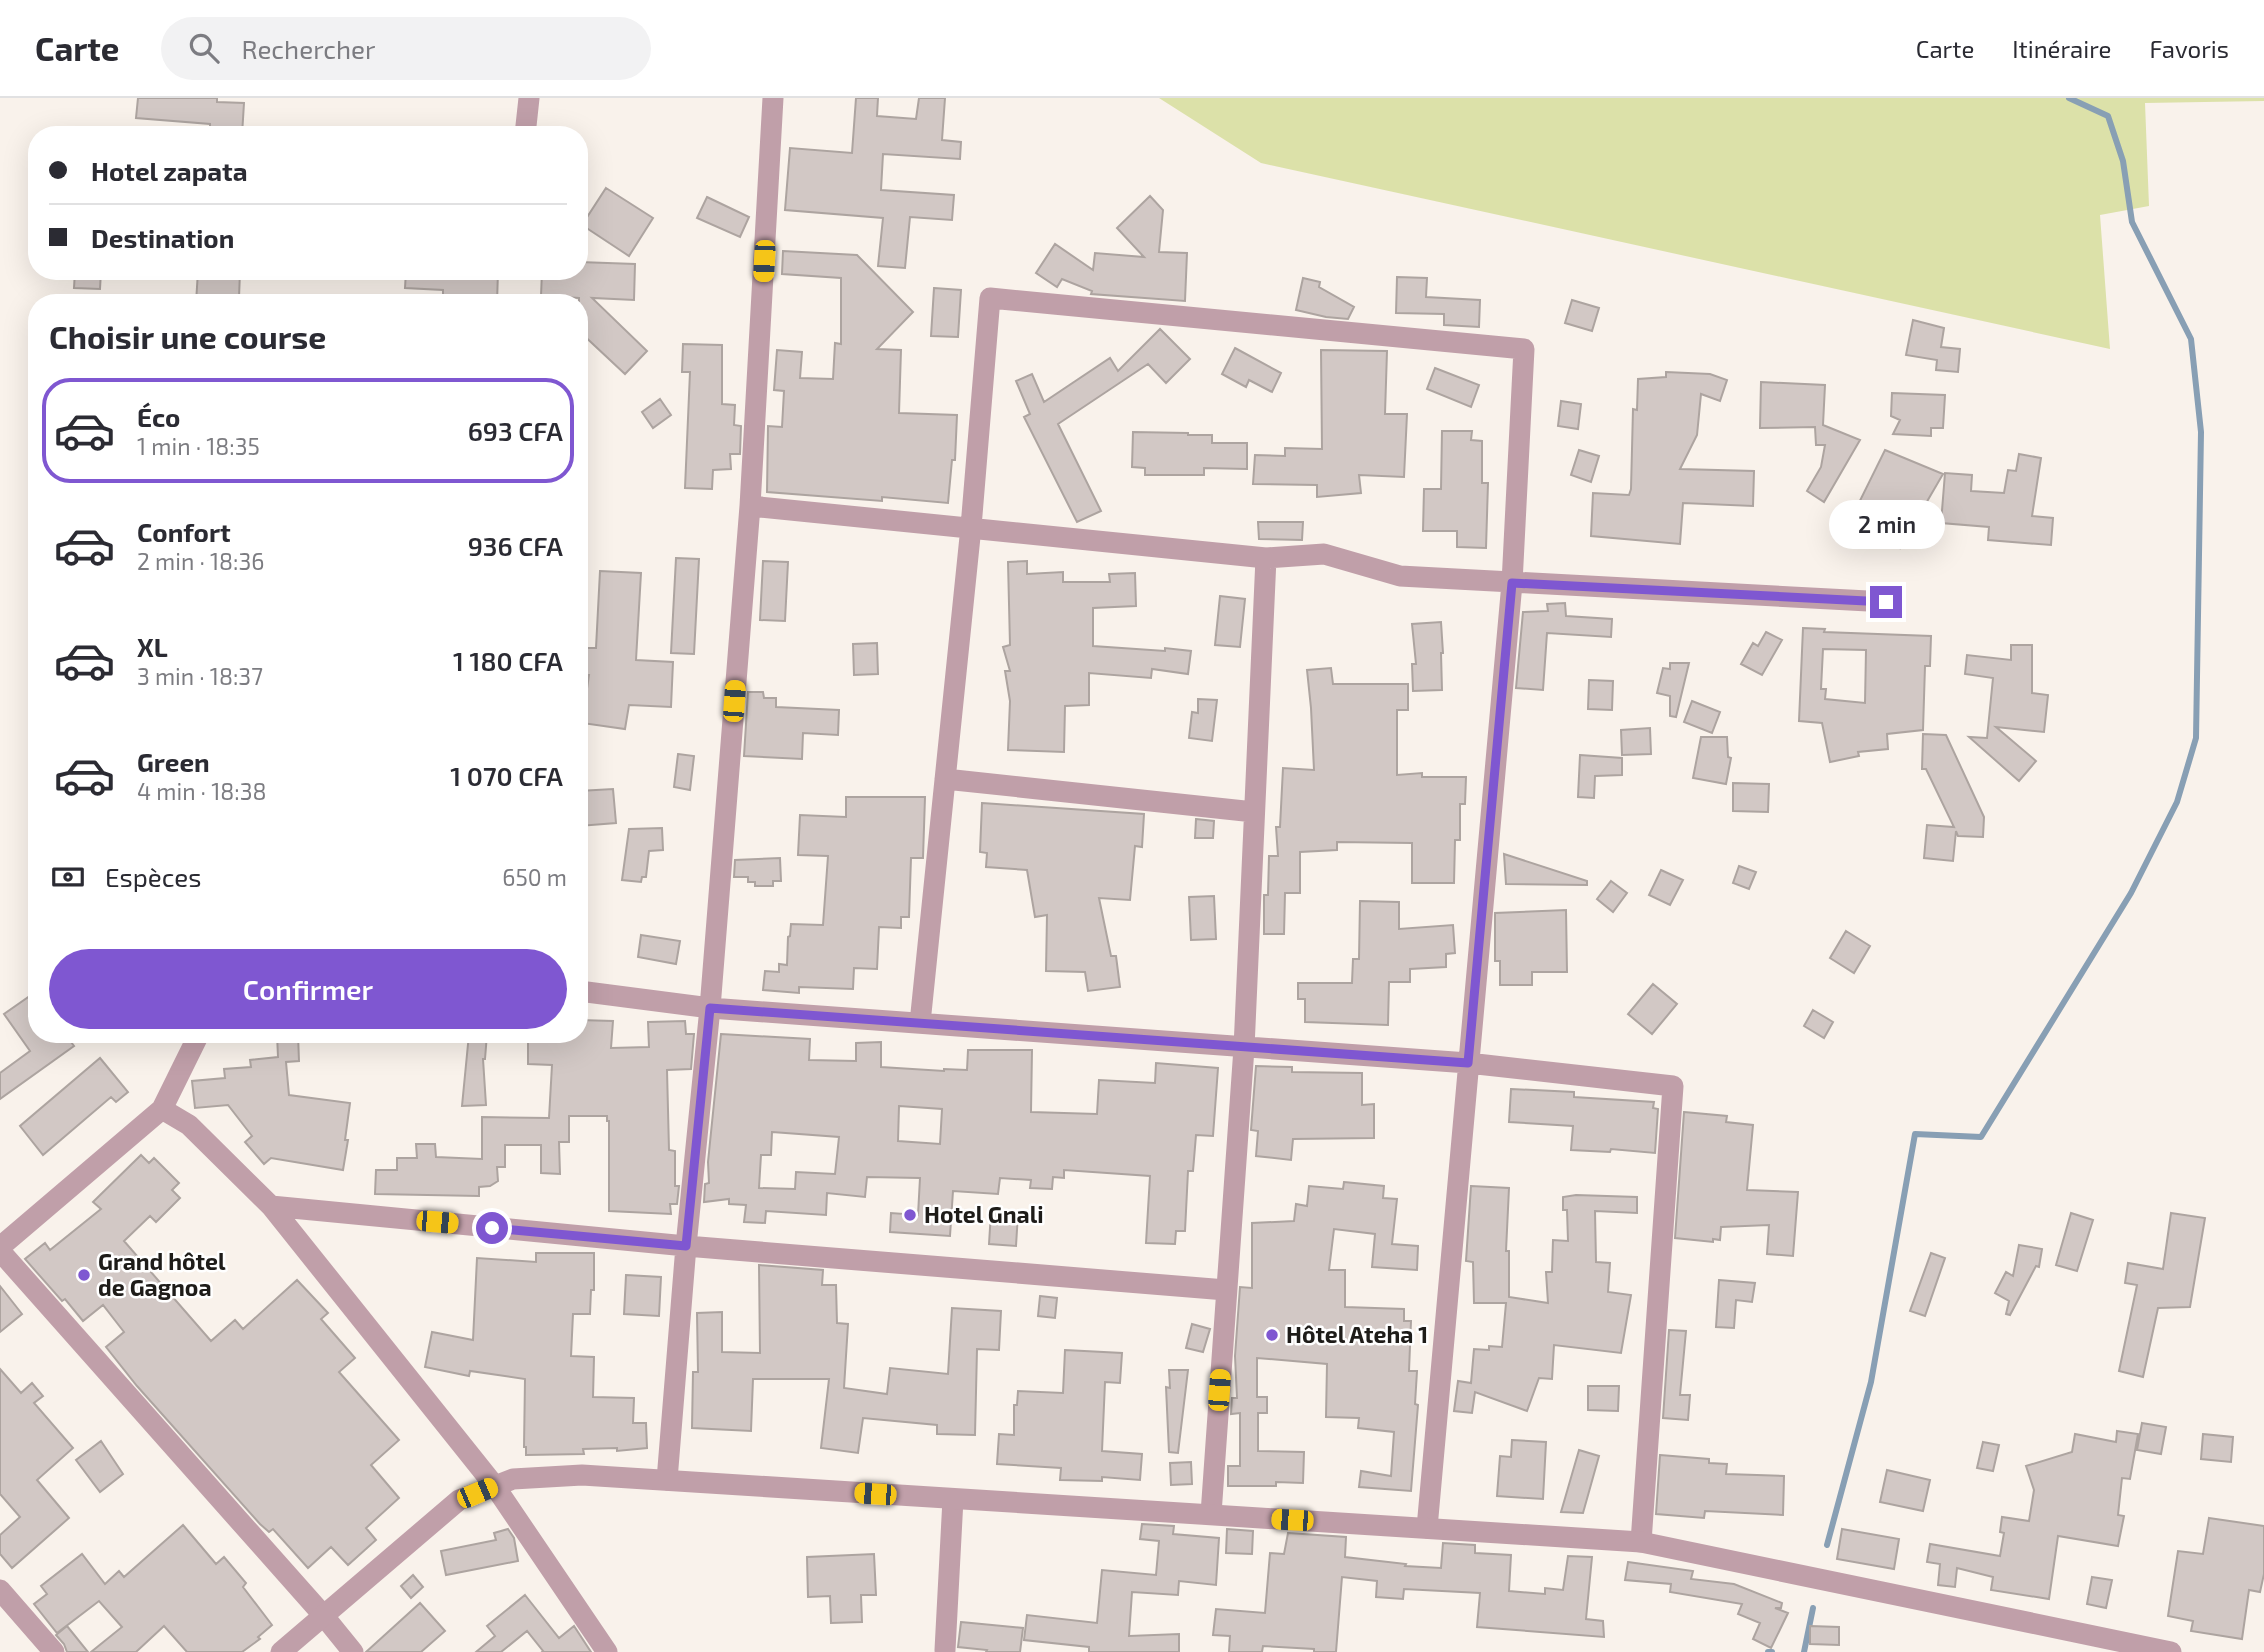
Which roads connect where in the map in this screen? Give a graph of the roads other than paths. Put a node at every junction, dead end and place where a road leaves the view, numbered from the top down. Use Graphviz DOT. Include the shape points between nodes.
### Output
graph roads {
  1 [pos="529,98"];
  2 [pos="773,98"];
  3 [pos="526,126"];
  4 [pos="750,506"];
  5 [pos="971,527"];
  6 [pos="1266,558"];
  7 [pos="1512,583"];
  8 [pos="1886,602"];
  9 [pos="945,779"];
  10 [pos="1254,812"];
  11 [pos="588,993"];
  12 [pos="710,1008"];
  13 [pos="920,1023"];
  14 [pos="195,1043"];
  15 [pos="1244,1048"];
  16 [pos="1468,1063"];
  17 [pos="162,1109"];
  18 [pos="271,1206"];
  19 [pos="686,1246"];
  20 [pos="0,1249"];
  21 [pos="1226,1290"];
  22 [pos="667,1480"];
  23 [pos="494,1485"];
  24 [pos="953,1499"];
  25 [pos="1210,1514"];
  26 [pos="1427,1528"];
  27 [pos="1641,1542"];
  28 [pos="0,1590"];
  29 [pos="323,1615"];
  30 [pos="944,1651"];
  31 [pos="54,1652"];
  32 [pos="281,1652"];
  33 [pos="353,1652"];
  34 [pos="607,1652"];
  35 [pos="2171,1652"];
  1 -- 3 [label="street"];
  2 -- 4 [label="street"];
  4 -- 5 [label="street"];
  4 -- 12 [label="street"];
  5 -- 6 [label="street"];
  5 -- 7 [label="street" via="990,298 1524,349"];
  5 -- 9 [label="street"];
  6 -- 7 [label="street" via="1324,554 1400,576"];
  6 -- 10 [label="street"];
  7 -- 8 [label="street"];
  7 -- 16 [label="street"];
  9 -- 10 [label="street"];
  9 -- 13 [label="street"];
  10 -- 15 [label="street"];
  11 -- 12 [label="street"];
  12 -- 13 [label="street"];
  12 -- 19 [label="street"];
  13 -- 15 [label="street"];
  14 -- 17 [label="street"];
  15 -- 16 [label="street"];
  15 -- 21 [label="street"];
  16 -- 26 [label="street"];
  16 -- 27 [label="street" via="1672,1086"];
  17 -- 18 [label="street" via="189,1125"];
  17 -- 20 [label="street"];
  18 -- 19 [label="street"];
  18 -- 23 [label="street"];
  19 -- 21 [label="street"];
  19 -- 22 [label="street"];
  20 -- 29 [label="street"];
  21 -- 25 [label="street"];
  22 -- 23 [label="street" via="582,1475 513,1479"];
  22 -- 24 [label="street"];
  23 -- 29 [label="street" via="459,1500"];
  23 -- 34 [label="street"];
  24 -- 25 [label="street"];
  24 -- 30 [label="street"];
  25 -- 26 [label="street"];
  26 -- 27 [label="street"];
  27 -- 35 [label="street"];
  28 -- 31 [label="street"];
  29 -- 32 [label="street"];
  29 -- 33 [label="street"];
}
